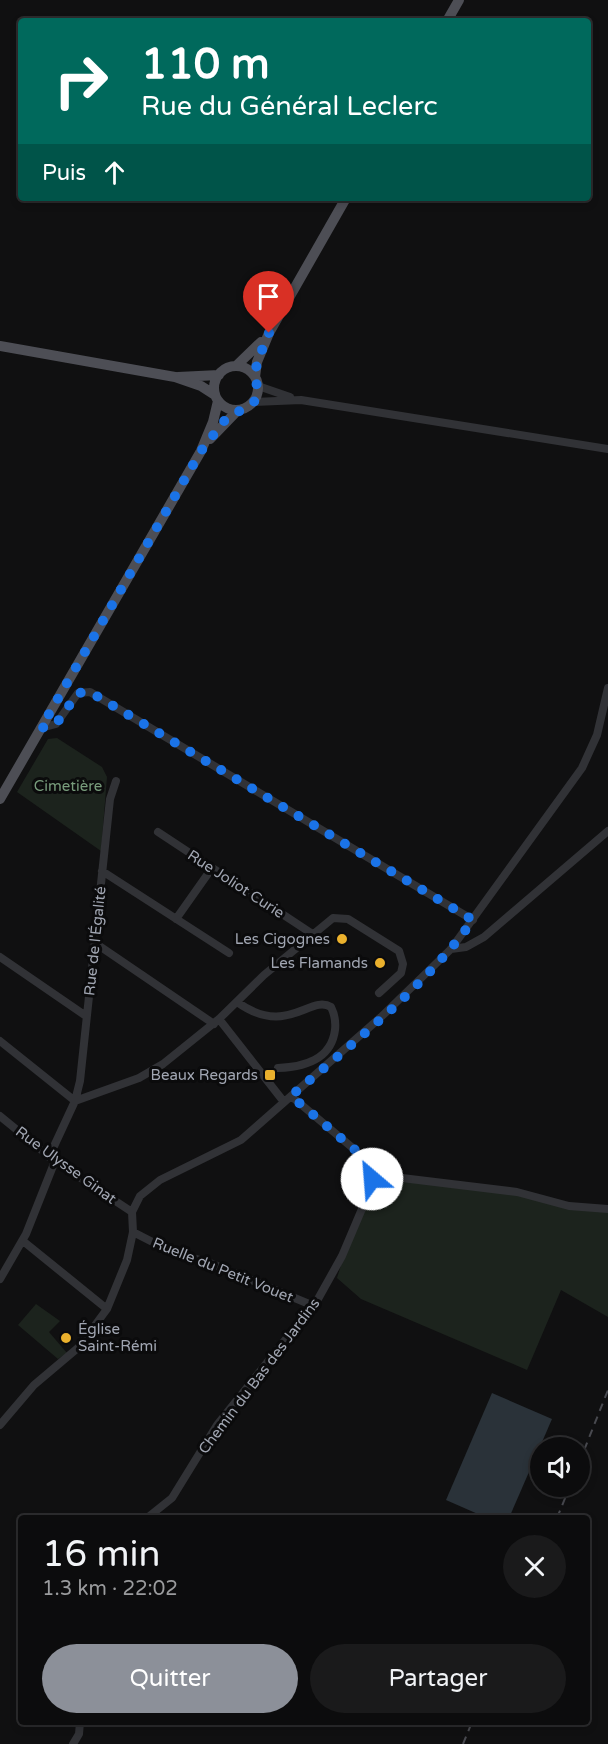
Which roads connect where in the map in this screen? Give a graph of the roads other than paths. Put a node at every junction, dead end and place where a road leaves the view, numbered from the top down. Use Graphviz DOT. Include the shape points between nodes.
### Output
graph roads {
  1 [pos="459,0"];
  2 [pos="449,18"];
  3 [pos="344,201"];
  4 [pos="269,333"];
  5 [pos="0,346"];
  6 [pos="236,366"];
  7 [pos="219,375"];
  8 [pos="175,377"];
  9 [pos="256,381"];
  10 [pos="217,398"];
  11 [pos="300,400"];
  12 [pos="254,402"];
  13 [pos="237,411"];
  14 [pos="608,448"];
  15 [pos="201,451"];
  16 [pos="608,688"];
  17 [pos="41,728"];
  18 [pos="116,781"];
  19 [pos="0,799"];
  20 [pos="608,831"];
  21 [pos="158,832"];
  22 [pos="212,868"];
  23 [pos="102,871"];
  24 [pos="176,919"];
  25 [pos="473,920"];
  26 [pos="314,935"];
  27 [pos="95,943"];
  28 [pos="451,949"];
  29 [pos="229,953"];
  30 [pos="0,957"];
  31 [pos="378,993"];
  32 [pos="237,1002"];
  33 [pos="86,1016"];
  34 [pos="216,1021"];
  35 [pos="0,1041"];
  36 [pos="278,1068"];
  37 [pos="288,1099"];
  38 [pos="75,1101"];
  39 [pos="0,1116"];
  40 [pos="52,1159"];
  41 [pos="367,1160"];
  42 [pos="608,1209"];
  43 [pos="132,1212"];
  44 [pos="133,1232"];
  45 [pos="23,1241"];
  46 [pos="0,1279"];
  47 [pos="314,1306"];
  48 [pos="107,1309"];
  49 [pos="1,1422"];
  50 [pos="151,1515"];
  51 [pos="80,1725"];
  52 [pos="73,1744"];
  1 -- 2 [label="main road"];
  3 -- 4 [label="main road"];
  4 -- 6 [label="main road"];
  4 -- 9 [label="main road" via="257,362"];
  5 -- 8 [label="main road"];
  6 -- 7 [label="main road"];
  6 -- 9 [label="main road" via="247,369"];
  7 -- 8 [label="main road"];
  7 -- 10 [label="main road" via="215,381"];
  8 -- 10 [label="main road" via="201,386"];
  9 -- 11 [label="street"];
  9 -- 12 [label="main road"];
  10 -- 13 [label="main road"];
  10 -- 15 [label="main road" via="213,422"];
  11 -- 12 [label="street"];
  11 -- 14 [label="street"];
  12 -- 13 [label="main road"];
  13 -- 15 [label="main road" via="219,426"];
  15 -- 17 [label="main road"];
  16 -- 25 [label="street" via="597,735 582,768"];
  17 -- 19 [label="main road"];
  17 -- 25 [label="street" via="56,724 78,693 90,692"];
  18 -- 23 [label="street, Rue de l'Égalité" via="110,799"];
  20 -- 28 [label="street" via="484,937 466,947"];
  21 -- 22 [label="street, Rue Joliot Curie"];
  22 -- 24 [label="street"];
  22 -- 26 [label="street, Rue Joliot Curie"];
  23 -- 24 [label="street"];
  23 -- 27 [label="street, Rue de l'Égalité"];
  24 -- 29 [label="street"];
  25 -- 28 [label="street"];
  26 -- 31 [label="street" via="333,918 343,916 399,951 404,964 401,973"];
  26 -- 32 [label="street"];
  27 -- 33 [label="street, Rue de l'Égalité"];
  27 -- 34 [label="street"];
  28 -- 37 [label="street"];
  30 -- 33 [label="street"];
  32 -- 34 [label="street"];
  32 -- 36 [label="street" via="252,1013 270,1018 290,1016 319,1004 331,1007 335,1028 326,1052 307,1064"];
  33 -- 38 [label="street, Rue de l'Égalité"];
  34 -- 37 [label="street"];
  34 -- 38 [label="street" via="152,1071"];
  35 -- 38 [label="street"];
  37 -- 41 [label="street"];
  37 -- 43 [label="street" via="234,1145 153,1185 140,1196"];
  38 -- 40 [label="street, Rue de l'Égalité"];
  39 -- 40 [label="street, Rue Ulysse Ginat"];
  40 -- 43 [label="street, Rue Ulysse Ginat"];
  40 -- 45 [label="street, Rue de l'Égalité"];
  41 -- 42 [label="street" via="410,1180 517,1192 569,1206"];
  41 -- 47 [label="street, Chemin du Bas des Jardins" via="372,1173 370,1186 342,1256"];
  43 -- 44 [label="street"];
  44 -- 47 [label="street, Ruelle du Petit Vouet" via="170,1251 210,1263"];
  44 -- 48 [label="street" via="123,1272"];
  45 -- 46 [label="street, Rue de l'Égalité"];
  45 -- 48 [label="street"];
  47 -- 50 [label="street, Chemin du Bas des Jardins" via="218,1425 172,1498"];
  48 -- 49 [label="street" via="79,1347 34,1384"];
  51 -- 52 [label="street"];
}
